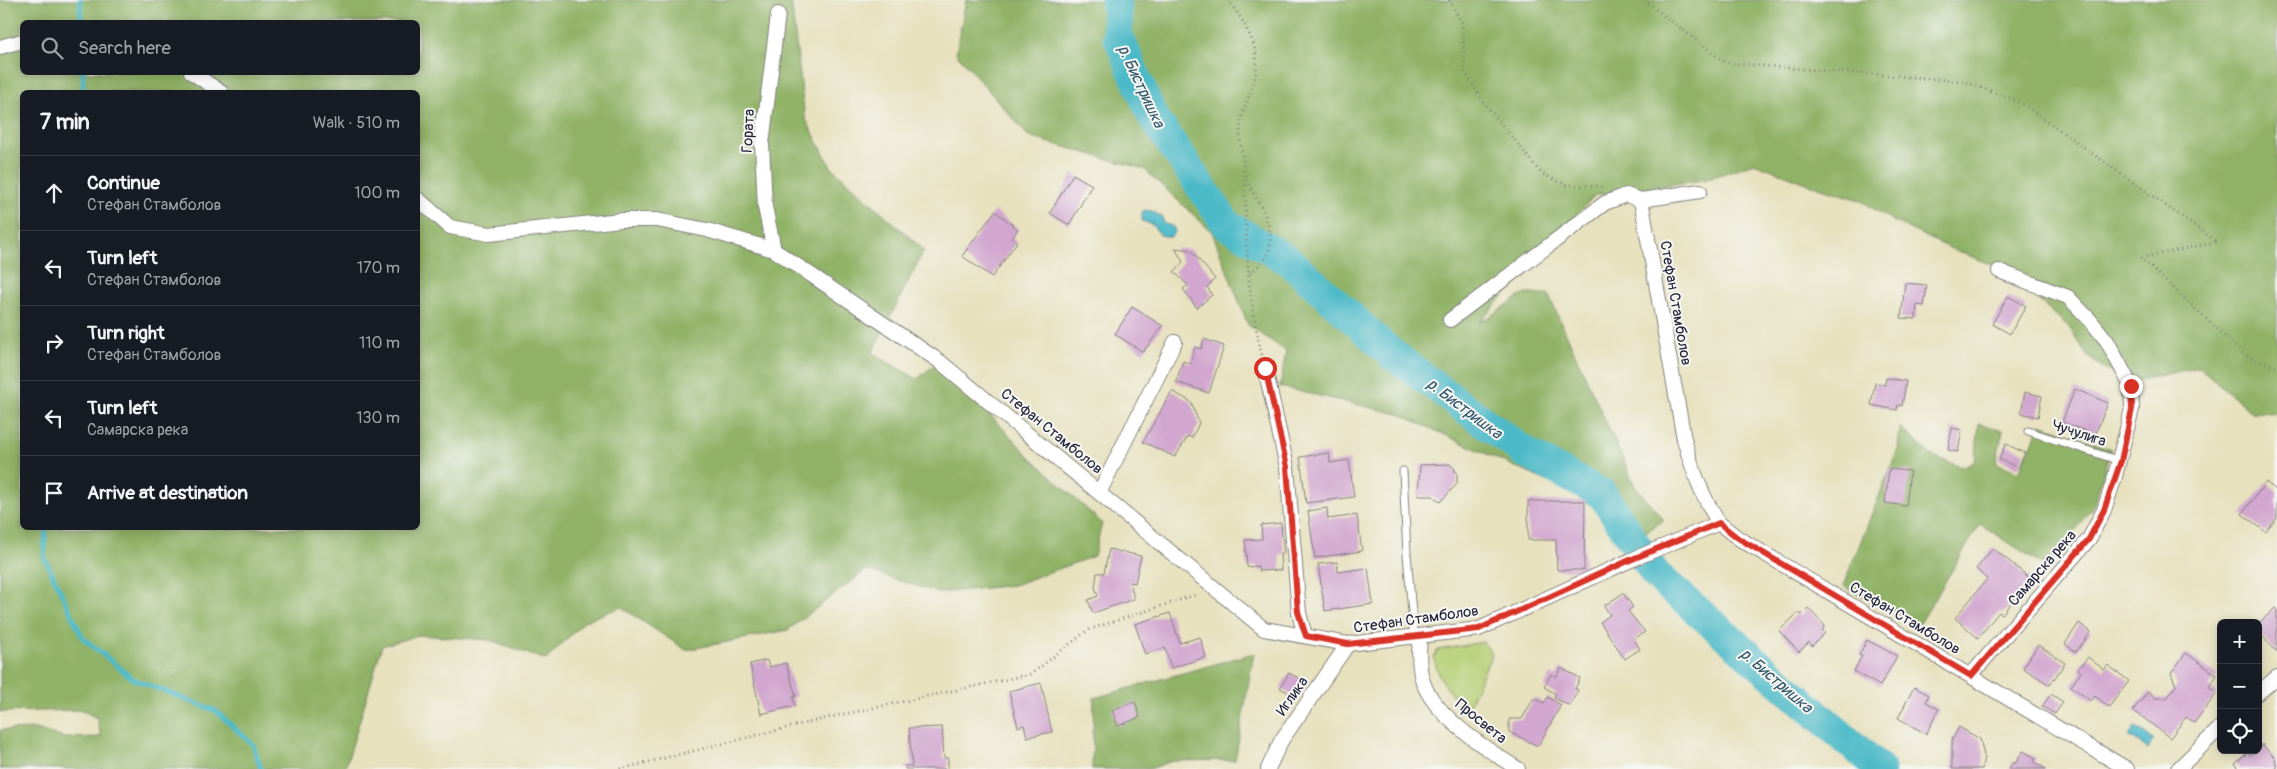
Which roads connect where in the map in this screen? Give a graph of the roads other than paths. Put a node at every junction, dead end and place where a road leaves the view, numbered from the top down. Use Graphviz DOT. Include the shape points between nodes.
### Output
graph roads {
  1 [pos="778,14"];
  2 [pos="20,42"];
  3 [pos="0,47"];
  4 [pos="196,75"];
  5 [pos="218,90"];
  6 [pos="1700,191"];
  7 [pos="1641,200"];
  8 [pos="420,201"];
  9 [pos="774,250"];
  10 [pos="1999,271"];
  11 [pos="1450,320"];
  12 [pos="1175,342"];
  13 [pos="1265,368"];
  14 [pos="2028,431"];
  15 [pos="2121,461"];
  16 [pos="1403,472"];
  17 [pos="1100,492"];
  18 [pos="1719,523"];
  19 [pos="1306,636"];
  20 [pos="1417,636"];
  21 [pos="1348,644"];
  22 [pos="1971,676"];
  23 [pos="2277,677"];
  24 [pos="2262,690"];
  25 [pos="2217,730"];
  26 [pos="1268,769"];
  27 [pos="1518,769"];
  28 [pos="2127,769"];
  29 [pos="2178,769"];
  1 -- 9 [label="street, Гората" via="762,144 765,207"];
  2 -- 3 [label="street"];
  4 -- 5 [label="street"];
  6 -- 7 [label="street"];
  7 -- 11 [label="street" via="1626,195 1605,203"];
  7 -- 18 [label="street, Стефан Стамболов" via="1684,438 1693,471"];
  8 -- 9 [label="street, Стефан Стамболов" via="450,227 489,234 621,220 657,220 707,230"];
  9 -- 17 [label="street, Стефан Стамболов" via="939,360"];
  10 -- 15 [label="street, Самарска река" via="2068,298 2107,341 2131,386 2132,409"];
  12 -- 17 [label="street"];
  13 -- 19 [label="street" via="1287,467 1298,612"];
  14 -- 15 [label="lane, Чучулига"];
  15 -- 22 [label="street, Самарска река" via="2104,510 2089,539"];
  16 -- 20 [label="lane" via="1407,554"];
  17 -- 19 [label="street, Стефан Стамболов" via="1264,629"];
  18 -- 20 [label="street, Стефан Стамболов" via="1479,629"];
  18 -- 22 [label="street, Стефан Стамболов" via="1738,538"];
  19 -- 21 [label="street, Стефан Стамболов"];
  20 -- 21 [label="street, Стефан Стамболов"];
  20 -- 27 [label="street, Просвета" via="1423,683 1442,711 1473,739"];
  21 -- 26 [label="street, Иглика" via="1281,741"];
  22 -- 28 [label="street, Стефан Стамболов"];
  23 -- 24 [label="street"];
  25 -- 29 [label="street"];
}
